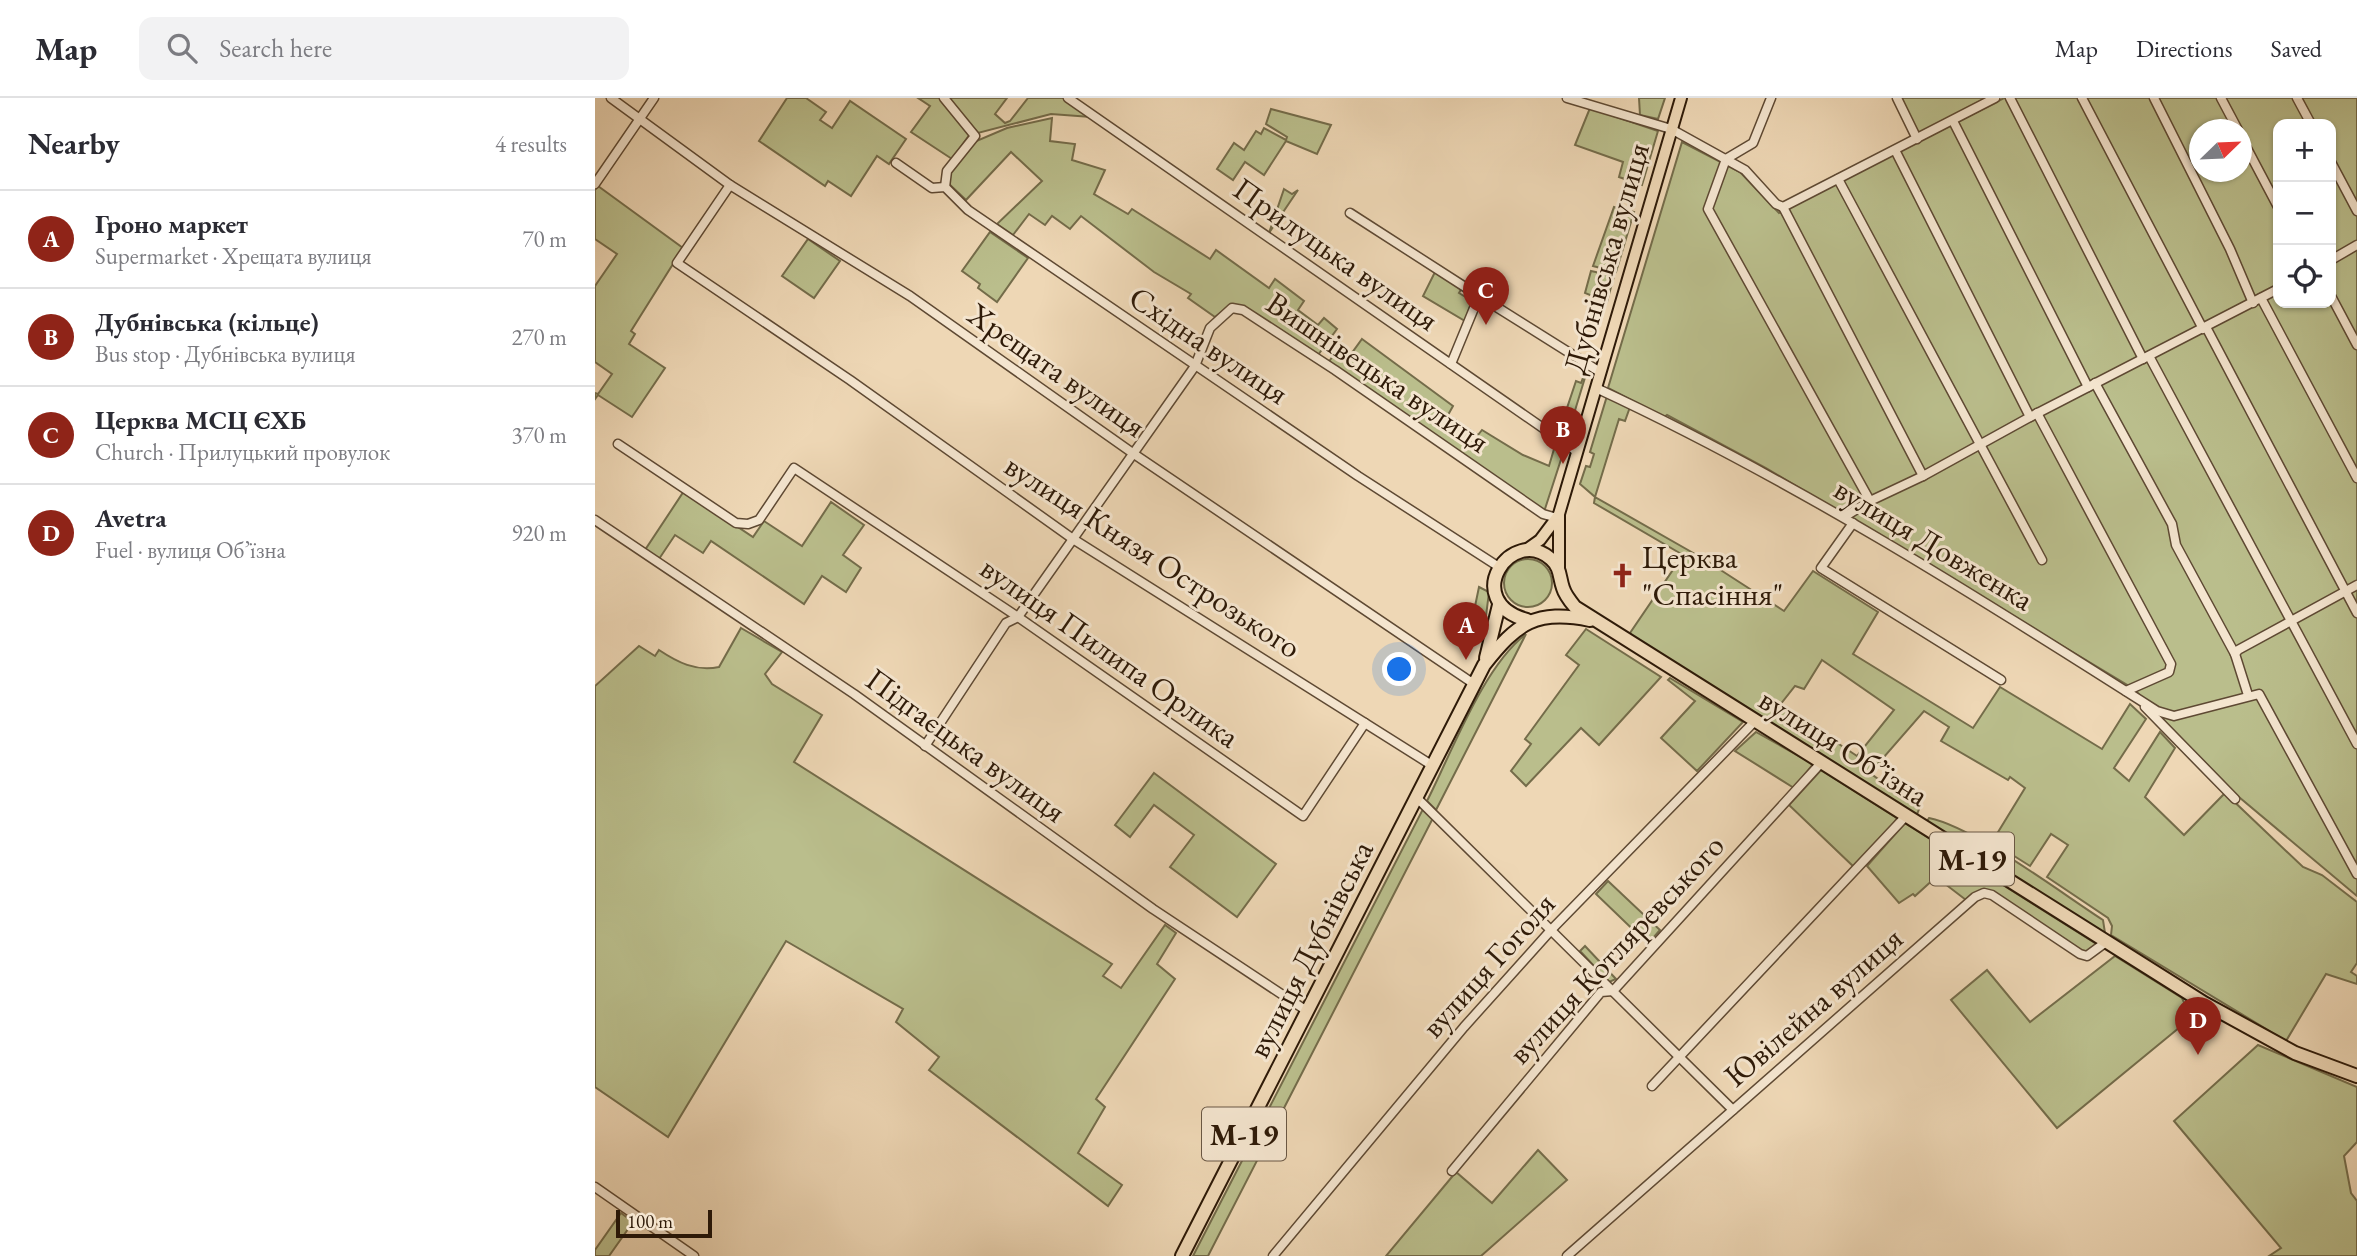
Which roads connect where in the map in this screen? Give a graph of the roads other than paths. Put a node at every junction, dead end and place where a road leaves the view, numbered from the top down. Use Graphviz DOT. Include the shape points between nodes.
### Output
graph roads {
  1 [pos="611,98"];
  2 [pos="654,98"];
  3 [pos="944,98"];
  4 [pos="1068,98"];
  5 [pos="1567,98"];
  6 [pos="1681,98"];
  7 [pos="1771,98"];
  8 [pos="1897,98"];
  9 [pos="1995,98"];
  10 [pos="2010,98"];
  11 [pos="2082,98"];
  12 [pos="2154,98"];
  13 [pos="2221,98"];
  14 [pos="2297,98"];
  15 [pos="2232,119"];
  16 [pos="2308,119"];
  17 [pos="640,120"];
  18 [pos="1953,121"];
  19 [pos="1671,129"];
  20 [pos="1917,139"];
  21 [pos="1895,150"];
  22 [pos="2252,156"];
  23 [pos="1726,159"];
  24 [pos="896,163"];
  25 [pos="2336,171"];
  26 [pos="1838,179"];
  27 [pos="595,184"];
  28 [pos="730,185"];
  29 [pos="945,187"];
  30 [pos="2273,197"];
  31 [pos="1783,207"];
  32 [pos="2357,211"];
  33 [pos="1350,213"];
  34 [pos="2357,245"];
  35 [pos="2336,257"];
  36 [pos="2273,292"];
  37 [pos="1479,296"];
  38 [pos="2257,301"];
  39 [pos="2336,305"];
  40 [pos="2204,328"];
  41 [pos="2357,345"];
  42 [pos="2146,358"];
  43 [pos="1451,364"];
  44 [pos="1195,366"];
  45 [pos="1600,373"];
  46 [pos="2092,385"];
  47 [pos="1596,388"];
  48 [pos="2034,415"];
  49 [pos="1981,443"];
  50 [pos="618,444"];
  51 [pos="1576,451"];
  52 [pos="1134,454"];
  53 [pos="1923,476"];
  54 [pos="2357,478"];
  55 [pos="1870,501"];
  56 [pos="1558,516"];
  57 [pos="1844,517"];
  58 [pos="595,520"];
  59 [pos="1853,523"];
  60 [pos="1073,539"];
  61 [pos="1526,550"];
  62 [pos="2042,560"];
  63 [pos="1499,567"];
  64 [pos="1559,569"];
  65 [pos="2357,585"];
  66 [pos="1563,591"];
  67 [pos="2346,591"];
  68 [pos="1499,605"];
  69 [pos="2357,613"];
  70 [pos="1545,616"];
  71 [pos="1018,617"];
  72 [pos="1527,620"];
  73 [pos="2291,620"];
  74 [pos="1597,621"];
  75 [pos="2235,654"];
  76 [pos="1484,665"];
  77 [pos="2001,680"];
  78 [pos="1474,684"];
  79 [pos="2126,691"];
  80 [pos="2248,695"];
  81 [pos="2139,699"];
  82 [pos="1755,721"];
  83 [pos="1365,723"];
  84 [pos="2357,744"];
  85 [pos="925,746"];
  86 [pos="1820,764"];
  87 [pos="1433,766"];
  88 [pos="1417,798"];
  89 [pos="2235,799"];
  90 [pos="1905,817"];
  91 [pos="2357,874"];
  92 [pos="1552,929"];
  93 [pos="2106,942"];
  94 [pos="1613,991"];
  95 [pos="1307,1012"];
  96 [pos="1681,1057"];
  97 [pos="2357,1076"];
  98 [pos="1652,1086"];
  99 [pos="1733,1110"];
  100 [pos="1452,1171"];
  101 [pos="595,1187"];
  102 [pos="694,1256"];
  103 [pos="1182,1256"];
  104 [pos="1273,1256"];
  105 [pos="1567,1256"];
  1 -- 17 [label="street, Хрещата вулиця"];
  2 -- 17 [label="street"];
  3 -- 29 [label="street" via="975,136 947,171"];
  4 -- 43 [label="street, Прилуцька вулиця"];
  5 -- 19 [label="street"];
  6 -- 19 [label="main road, Дубнівська вулиця"];
  7 -- 23 [label="street" via="1753,143"];
  8 -- 20 [label="street"];
  9 -- 18 [label="street"];
  10 -- 42 [label="street"];
  11 -- 40 [label="street"];
  12 -- 38 [label="street"];
  13 -- 15 [label="street"];
  14 -- 16 [label="street"];
  17 -- 27 [label="street"];
  17 -- 28 [label="street, Хрещата вулиця"];
  18 -- 20 [label="street"];
  18 -- 46 [label="street"];
  19 -- 23 [label="street"];
  19 -- 45 [label="main road, Дубнівська вулиця"];
  20 -- 21 [label="street"];
  21 -- 26 [label="street"];
  21 -- 48 [label="street"];
  22 -- 30 [label="street"];
  23 -- 31 [label="street" via="1745,170"];
  23 -- 55 [label="street" via="1707,209"];
  24 -- 29 [label="street, Східна вулиця" via="932,188"];
  25 -- 32 [label="street"];
  26 -- 31 [label="street"];
  26 -- 49 [label="street"];
  28 -- 52 [label="street, Хрещата вулиця" via="910,296"];
  28 -- 60 [label="street, вулиця Князя Острозького" via="677,263"];
  29 -- 44 [label="street, Східна вулиця" via="968,210"];
  31 -- 53 [label="street"];
  33 -- 37 [label="street"];
  34 -- 35 [label="street"];
  36 -- 38 [label="street"];
  37 -- 43 [label="street"];
  37 -- 45 [label="street"];
  38 -- 40 [label="street"];
  38 -- 54 [label="street"];
  39 -- 41 [label="street"];
  40 -- 42 [label="street"];
  40 -- 67 [label="street"];
  42 -- 46 [label="street"];
  42 -- 73 [label="street"];
  43 -- 51 [label="street, Прилуцька вулиця"];
  44 -- 52 [label="street"];
  44 -- 56 [label="street, Вишнівецька вулиця" via="1210,328 1227,310 1237,308 1543,514"];
  44 -- 63 [label="street, Східна вулиця"];
  45 -- 47 [label="main road, Дубнівська вулиця"];
  46 -- 48 [label="street"];
  46 -- 75 [label="street" via="2172,524 2176,545"];
  47 -- 51 [label="main road, Дубнівська вулиця"];
  47 -- 57 [label="street, вулиця Довженка" via="1680,427"];
  48 -- 49 [label="street"];
  48 -- 79 [label="street" via="2171,664 2169,672"];
  49 -- 53 [label="street"];
  49 -- 62 [label="street"];
  50 -- 71 [label="street, вулиця Пилипа Орлика" via="736,523 759,520 794,468"];
  51 -- 56 [label="main road, Дубнівська вулиця"];
  52 -- 60 [label="street"];
  52 -- 78 [label="street, Хрещата вулиця"];
  53 -- 55 [label="street"];
  55 -- 57 [label="street"];
  56 -- 61 [label="main road"];
  56 -- 64 [label="main road"];
  57 -- 59 [label="street, вулиця Довженка"];
  58 -- 85 [label="street, Підгаєцька вулиця"];
  59 -- 77 [label="street" via="1821,568"];
  59 -- 79 [label="street, вулиця Довженка"];
  60 -- 71 [label="street"];
  60 -- 83 [label="street, вулиця Князя Острозького"];
  61 -- 63 [label="highway" via="1511,555"];
  61 -- 64 [label="highway" via="1550,557"];
  63 -- 68 [label="highway, М-19" via="1494,578"];
  64 -- 66 [label="highway"];
  65 -- 67 [label="street"];
  66 -- 70 [label="highway" via="1557,606"];
  66 -- 74 [label="highway, М-19" via="1574,607"];
  67 -- 69 [label="street"];
  67 -- 73 [label="street"];
  68 -- 72 [label="highway" via="1511,616"];
  68 -- 76 [label="highway, М-19"];
  70 -- 72 [label="highway, М-19"];
  70 -- 74 [label="highway, М-19"];
  71 -- 83 [label="street, вулиця Пилипа Орлика" via="1303,816"];
  71 -- 85 [label="street" via="1006,624"];
  72 -- 76 [label="highway, М-19" via="1502,641"];
  73 -- 75 [label="street"];
  73 -- 84 [label="street"];
  74 -- 82 [label="highway, вулиця Об’їзна / М-19"];
  75 -- 80 [label="street"];
  76 -- 78 [label="highway, вулиця Дубнівська / М-19"];
  78 -- 87 [label="highway, вулиця Дубнівська / М-19"];
  79 -- 81 [label="street, вулиця Довженка"];
  80 -- 81 [label="street, вулиця Довженка" via="2174,716"];
  80 -- 91 [label="street" via="2259,694 2267,705"];
  81 -- 89 [label="street"];
  82 -- 86 [label="highway, вулиця Об’їзна / М-19"];
  82 -- 92 [label="street, вулиця Гоголя"];
  83 -- 87 [label="street, вулиця Князя Острозького"];
  85 -- 95 [label="street, Підгаєцька вулиця"];
  86 -- 90 [label="highway, вулиця Об’їзна / М-19"];
  86 -- 94 [label="street, вулиця Котляревського"];
  87 -- 88 [label="highway, вулиця Дубнівська / М-19"];
  88 -- 92 [label="street"];
  88 -- 95 [label="highway, вулиця Дубнівська / М-19"];
  90 -- 93 [label="highway, вулиця Об’їзна / М-19"];
  90 -- 96 [label="street"];
  92 -- 94 [label="street"];
  92 -- 104 [label="street, вулиця Гоголя" via="1455,1037"];
  93 -- 97 [label="highway, вулиця Об’їзна / М-19" via="2262,1036"];
  93 -- 99 [label="street, Ювілейна вулиця" via="2093,954 2080,954 1992,895 1975,897"];
  94 -- 96 [label="street"];
  94 -- 100 [label="street, вулиця Котляревського" via="1601,992"];
  95 -- 103 [label="highway, вулиця Дубнівська / М-19"];
  96 -- 98 [label="street"];
  96 -- 99 [label="street"];
  99 -- 105 [label="street, Ювілейна вулиця"];
  101 -- 102 [label="street"];
}
